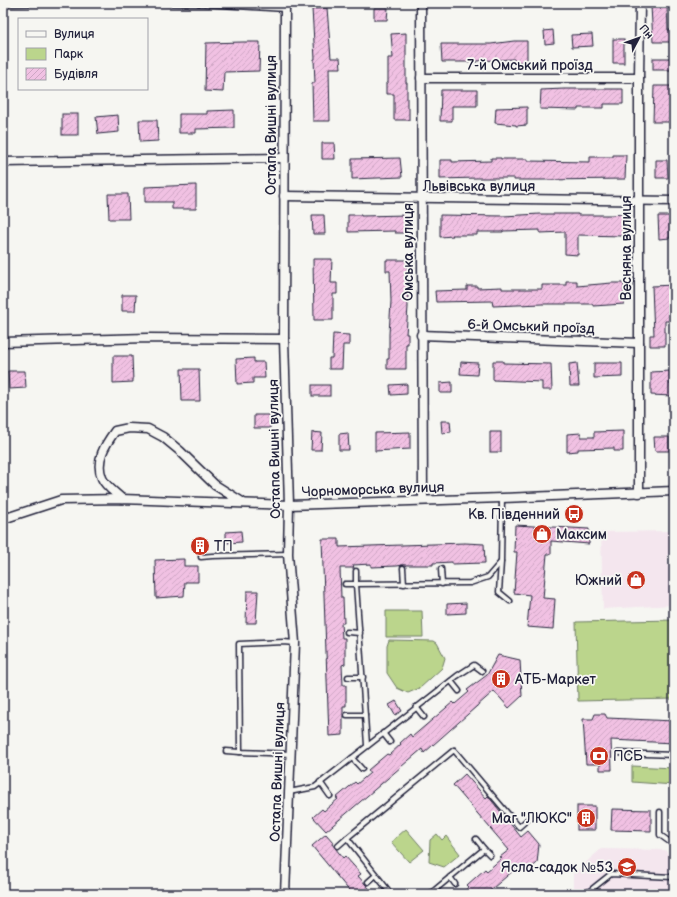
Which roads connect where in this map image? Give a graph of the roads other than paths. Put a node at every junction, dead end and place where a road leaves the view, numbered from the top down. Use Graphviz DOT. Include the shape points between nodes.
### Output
graph roads {
  1 [pos="53,3"];
  2 [pos="135,3"];
  3 [pos="421,3"];
  4 [pos="640,3"];
  5 [pos="3,4"];
  6 [pos="285,6"];
  7 [pos="421,78"];
  8 [pos="639,78"];
  9 [pos="284,158"];
  10 [pos="3,162"];
  11 [pos="284,196"];
  12 [pos="421,198"];
  13 [pos="640,200"];
  14 [pos="674,201"];
  15 [pos="421,335"];
  16 [pos="284,339"];
  17 [pos="3,342"];
  18 [pos="639,343"];
  19 [pos="674,490"];
  20 [pos="639,493"];
  21 [pos="502,498"];
  22 [pos="122,499"];
  23 [pos="422,500"];
  24 [pos="245,504"];
  25 [pos="289,505"];
  26 [pos="3,519"];
  27 [pos="288,554"];
  28 [pos="201,557"];
  29 [pos="501,562"];
  30 [pos="403,568"];
  31 [pos="441,569"];
  32 [pos="356,571"];
  33 [pos="345,584"];
  34 [pos="356,584"];
  35 [pos="404,584"];
  36 [pos="442,584"];
  37 [pos="510,601"];
  38 [pos="347,632"];
  39 [pos="360,632"];
  40 [pos="295,643"];
  41 [pos="482,671"];
  42 [pos="348,677"];
  43 [pos="363,677"];
  44 [pos="450,681"];
  45 [pos="459,691"];
  46 [pos="416,707"];
  47 [pos="347,715"];
  48 [pos="366,715"];
  49 [pos="424,716"];
  50 [pos="383,733"];
  51 [pos="390,742"];
  52 [pos="367,745"];
  53 [pos="226,751"];
  54 [pos="240,752"];
  55 [pos="618,753"];
  56 [pos="291,754"];
  57 [pos="674,755"];
  58 [pos="352,758"];
  59 [pos="362,769"];
  60 [pos="320,782"];
  61 [pos="289,792"];
  62 [pos="330,796"];
  63 [pos="660,812"];
  64 [pos="528,819"];
  65 [pos="347,838"];
  66 [pos="476,840"];
  67 [pos="674,845"];
  68 [pos="338,846"];
  69 [pos="484,849"];
  70 [pos="490,856"];
  71 [pos="376,875"];
  72 [pos="450,877"];
  73 [pos="674,879"];
  74 [pos="368,882"];
  75 [pos="455,884"];
  76 [pos="285,894"];
  77 [pos="391,894"];
  78 [pos="430,894"];
  79 [pos="587,894"];
  1 -- 5 [label="lane"];
  2 -- 6 [label="lane"];
  3 -- 7 [label="street, Омська вулиця"];
  4 -- 8 [label="street, Весняна вулиця"];
  6 -- 9 [label="street, Остапа Вишні вулиця"];
  7 -- 8 [label="street, 7-й Омський проїзд"];
  7 -- 12 [label="street, Омська вулиця"];
  8 -- 13 [label="street, Весняна вулиця"];
  9 -- 10 [label="street"];
  9 -- 11 [label="street, Остапа Вишні вулиця"];
  11 -- 12 [label="street, Львівська вулиця"];
  11 -- 16 [label="street, Остапа Вишні вулиця"];
  12 -- 13 [label="street, Львівська вулиця"];
  12 -- 15 [label="street, Омська вулиця"];
  13 -- 14 [label="street, Львівська вулиця"];
  13 -- 18 [label="street, Весняна вулиця"];
  15 -- 18 [label="street, 6-й Омський проїзд"];
  15 -- 23 [label="street, Омська вулиця"];
  16 -- 17 [label="street" via="147,338"];
  16 -- 25 [label="street, Остапа Вишні вулиця"];
  18 -- 20 [label="street, Весняна вулиця"];
  19 -- 20 [label="street, Чорноморська вулиця"];
  20 -- 21 [label="street, Чорноморська вулиця"];
  21 -- 23 [label="street, Чорноморська вулиця"];
  21 -- 29 [label="lane"];
  22 -- 24 [label="street, Чорноморська вулиця"];
  22 -- 24 [label="street" via="102,479 100,462 105,446 115,431 129,428 148,429 163,437 215,485"];
  22 -- 26 [label="street, Чорноморська вулиця" via="61,500"];
  23 -- 25 [label="street, Чорноморська вулиця"];
  24 -- 25 [label="street, Чорноморська вулиця"];
  25 -- 27 [label="street, Остапа Вишні вулиця"];
  27 -- 28 [label="lane"];
  27 -- 40 [label="street, Остапа Вишні вулиця"];
  29 -- 36 [label="lane" via="488,576 470,583"];
  29 -- 37 [label="lane" via="499,592"];
  30 -- 35 [label="lane"];
  31 -- 36 [label="lane"];
  32 -- 34 [label="lane"];
  33 -- 34 [label="lane"];
  34 -- 35 [label="lane"];
  34 -- 39 [label="lane"];
  35 -- 36 [label="lane"];
  38 -- 39 [label="lane"];
  39 -- 43 [label="lane"];
  40 -- 54 [label="lane" via="239,644"];
  40 -- 56 [label="street, Остапа Вишні вулиця"];
  41 -- 44 [label="lane" via="474,665"];
  42 -- 43 [label="lane"];
  43 -- 48 [label="lane"];
  44 -- 45 [label="lane"];
  44 -- 46 [label="lane"];
  46 -- 49 [label="lane"];
  46 -- 50 [label="lane"];
  47 -- 48 [label="lane"];
  48 -- 52 [label="lane"];
  50 -- 51 [label="lane"];
  50 -- 52 [label="lane"];
  52 -- 58 [label="lane"];
  53 -- 54 [label="lane"];
  54 -- 56 [label="lane"];
  55 -- 57 [label="lane"];
  56 -- 61 [label="street, Остапа Вишні вулиця"];
  58 -- 59 [label="lane"];
  58 -- 60 [label="lane"];
  60 -- 61 [label="lane" via="315,787"];
  60 -- 62 [label="lane"];
  61 -- 76 [label="street, Остапа Вишні вулиця"];
  63 -- 67 [label="lane" via="660,835"];
  64 -- 65 [label="lane" via="519,827 454,750"];
  65 -- 68 [label="lane"];
  65 -- 71 [label="lane"];
  66 -- 69 [label="lane"];
  69 -- 70 [label="lane"];
  69 -- 72 [label="lane"];
  71 -- 74 [label="lane"];
  71 -- 77 [label="lane"];
  72 -- 75 [label="lane"];
  72 -- 78 [label="lane"];
  73 -- 79 [label="lane" via="611,874"];
}
